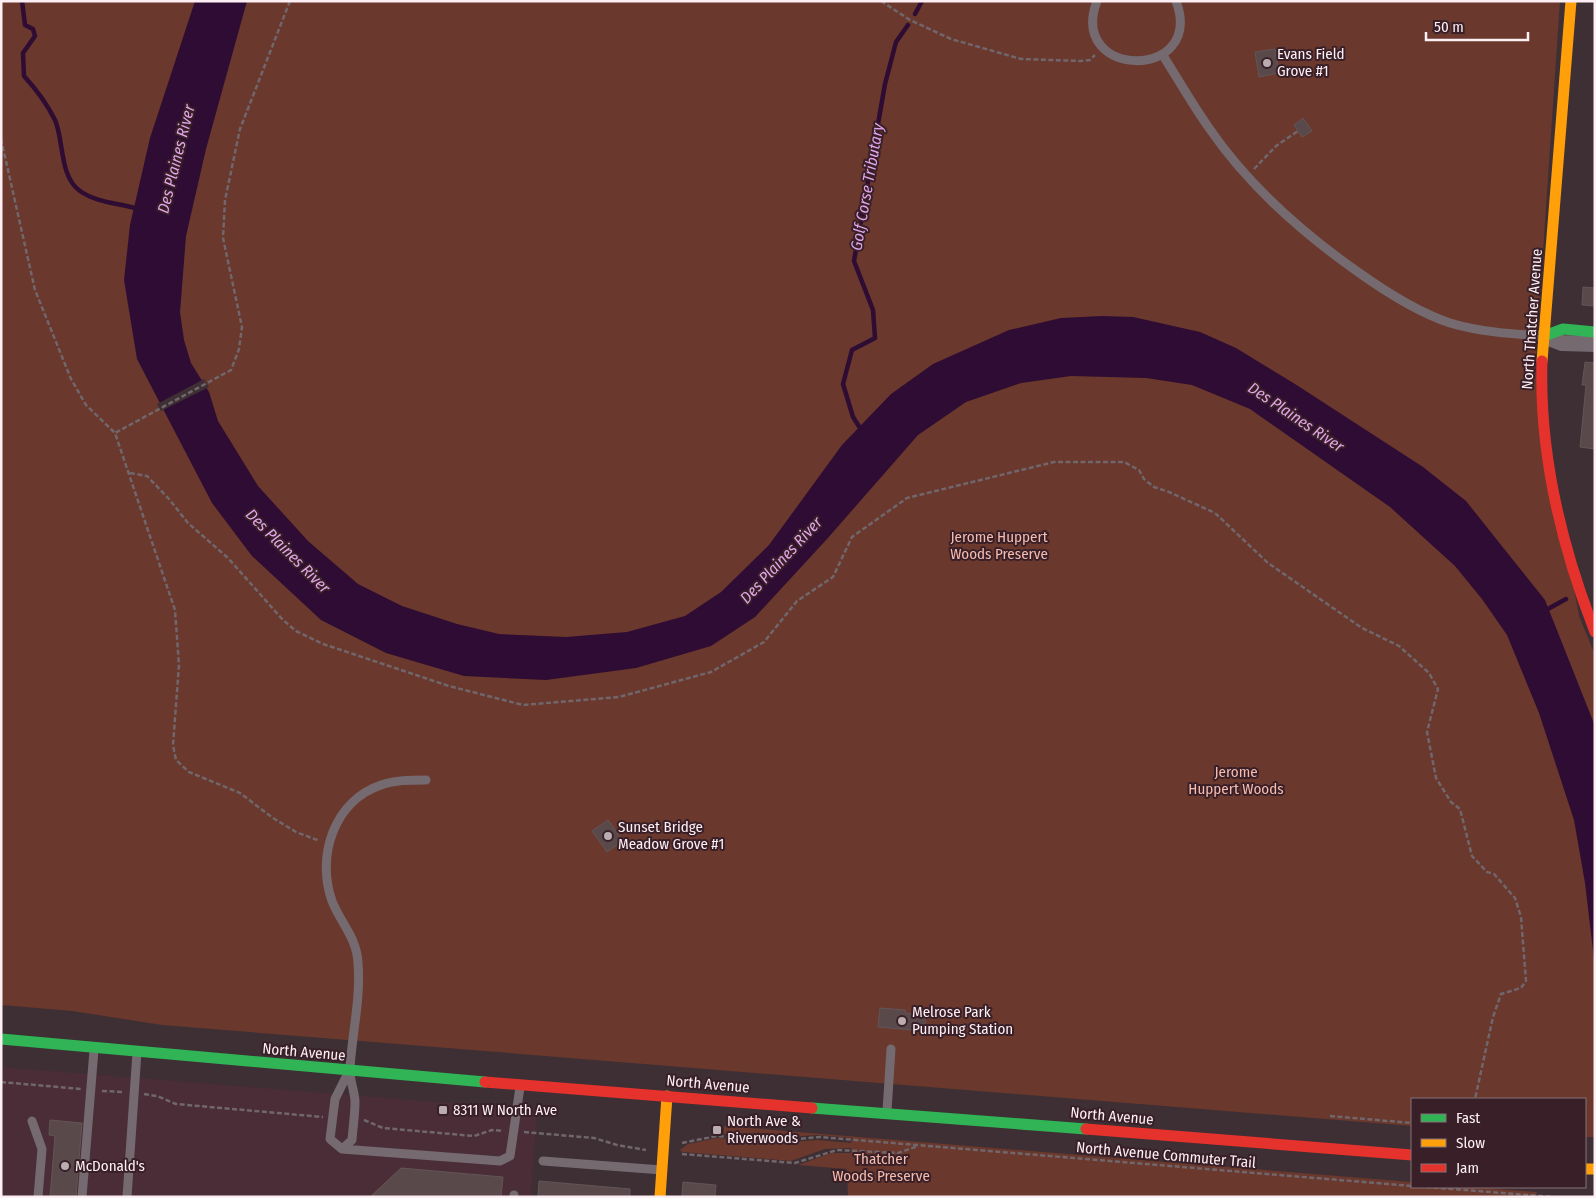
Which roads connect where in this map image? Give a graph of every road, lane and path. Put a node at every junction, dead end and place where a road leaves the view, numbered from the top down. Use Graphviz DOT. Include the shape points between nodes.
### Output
graph roads {
  1 [pos="290,1"];
  2 [pos="882,1"];
  3 [pos="1097,1"];
  4 [pos="1176,1"];
  5 [pos="1571,1"];
  6 [pos="1104,47"];
  7 [pos="1162,54"];
  8 [pos="1298,131"];
  9 [pos="1,139"];
  10 [pos="1247,176"];
  11 [pos="1595,332"];
  12 [pos="1544,336"];
  13 [pos="1595,344"];
  14 [pos="115,433"];
  15 [pos="130,473"];
  16 [pos="1595,632"];
  17 [pos="426,780"];
  18 [pos="328,844"];
  19 [pos="1,1040"];
  20 [pos="94,1048"];
  21 [pos="891,1049"];
  22 [pos="138,1052"];
  23 [pos="350,1071"];
  24 [pos="1,1082"];
  25 [pos="521,1084"];
  26 [pos="87,1090"];
  27 [pos="97,1090"];
  28 [pos="125,1092"];
  29 [pos="142,1094"];
  30 [pos="667,1096"];
  31 [pos="1476,1098"];
  32 [pos="886,1113"];
  33 [pos="1330,1116"];
  34 [pos="324,1117"];
  35 [pos="362,1120"];
  36 [pos="32,1121"];
  37 [pos="1411,1123"];
  38 [pos="504,1131"];
  39 [pos="522,1132"];
  40 [pos="678,1143"];
  41 [pos="918,1146"];
  42 [pos="634,1147"];
  43 [pos="342,1149"];
  44 [pos="678,1154"];
  45 [pos="1411,1155"];
  46 [pos="543,1161"];
  47 [pos="662,1170"];
  48 [pos="1411,1186"];
  49 [pos="1438,1188"];
  50 [pos="38,1197"];
  51 [pos="82,1197"];
  52 [pos="127,1197"];
  53 [pos="660,1197"];
  54 [pos="1554,1197"];
  1 -- 14 [label="path" via="240,129 225,200 223,238 242,327 239,349 231,370"];
  2 -- 6 [label="path" via="910,20 951,39 1021,59 1090,60"];
  3 -- 6 [label="lane" via="1093,17 1095,31"];
  4 -- 7 [label="lane" via="1180,16 1178,31"];
  5 -- 12 [label="main road, North Thatcher Avenue"];
  6 -- 7 [label="lane" via="1123,60 1136,63"];
  7 -- 10 [label="lane" via="1209,128"];
  8 -- 10 [label="path" via="1276,146"];
  9 -- 14 [label="path" via="35,290 86,405"];
  10 -- 12 [label="lane" via="1321,244 1376,285 1423,312 1466,327"];
  11 -- 12 [label="main road" via="1563,329"];
  12 -- 13 [label="street" via="1562,343"];
  12 -- 16 [label="main road, North Thatcher Avenue" via="1542,402 1560,533 1581,600"];
  14 -- 15 [label="path"];
  15 -- 18 [label="path" via="175,610 179,665 173,745 176,760 189,772 240,793 296,832"];
  15 -- 31 [label="path" via="147,476 188,523 228,558 296,631 323,644 440,683 523,705 619,697 711,672 764,642 797,601 833,577 852,537 907,498 1054,462 1124,462 1139,470 1154,487 1215,513 1268,562 1362,628 1399,646 1429,673 1438,690 1427,732 1436,778 1451,802 1460,809 1472,856 1515,898 1521,917 1526,981 1521,988 1502,994 1493,1017"];
  17 -- 18 [label="lane" via="397,780 366,791 337,821"];
  18 -- 23 [label="lane" via="327,882 332,901 352,937 358,961"];
  19 -- 20 [label="main road, North Avenue"];
  20 -- 22 [label="main road, North Avenue"];
  20 -- 51 [label="lane"];
  21 -- 32 [label="lane"];
  22 -- 23 [label="main road, North Avenue"];
  22 -- 52 [label="lane"];
  23 -- 25 [label="main road, North Avenue"];
  23 -- 43 [label="lane" via="355,1101 352,1140"];
  23 -- 43 [label="lane" via="335,1099 331,1125 330,1139"];
  24 -- 26 [label="path"];
  25 -- 30 [label="main road, North Avenue"];
  25 -- 43 [label="lane" via="510,1156 500,1161"];
  27 -- 28 [label="path"];
  29 -- 34 [label="path" via="176,1104"];
  30 -- 32 [label="main road, North Avenue"];
  30 -- 47 [label="main road"];
  32 -- 45 [label="main road, North Avenue"];
  33 -- 37 [label="path"];
  35 -- 38 [label="path" via="383,1128 474,1136 492,1130"];
  36 -- 50 [label="lane" via="42,1150"];
  39 -- 42 [label="path" via="594,1138"];
  40 -- 41 [label="path, North Avenue Commuter Trail" via="717,1136 778,1140 820,1137"];
  41 -- 44 [label="path, North Avenue Commuter Trail" via="898,1153 837,1150 803,1161 783,1163"];
  41 -- 48 [label="path, North Avenue Commuter Trail"];
  46 -- 47 [label="lane"];
  47 -- 53 [label="main road"];
  49 -- 54 [label="path"];
}
